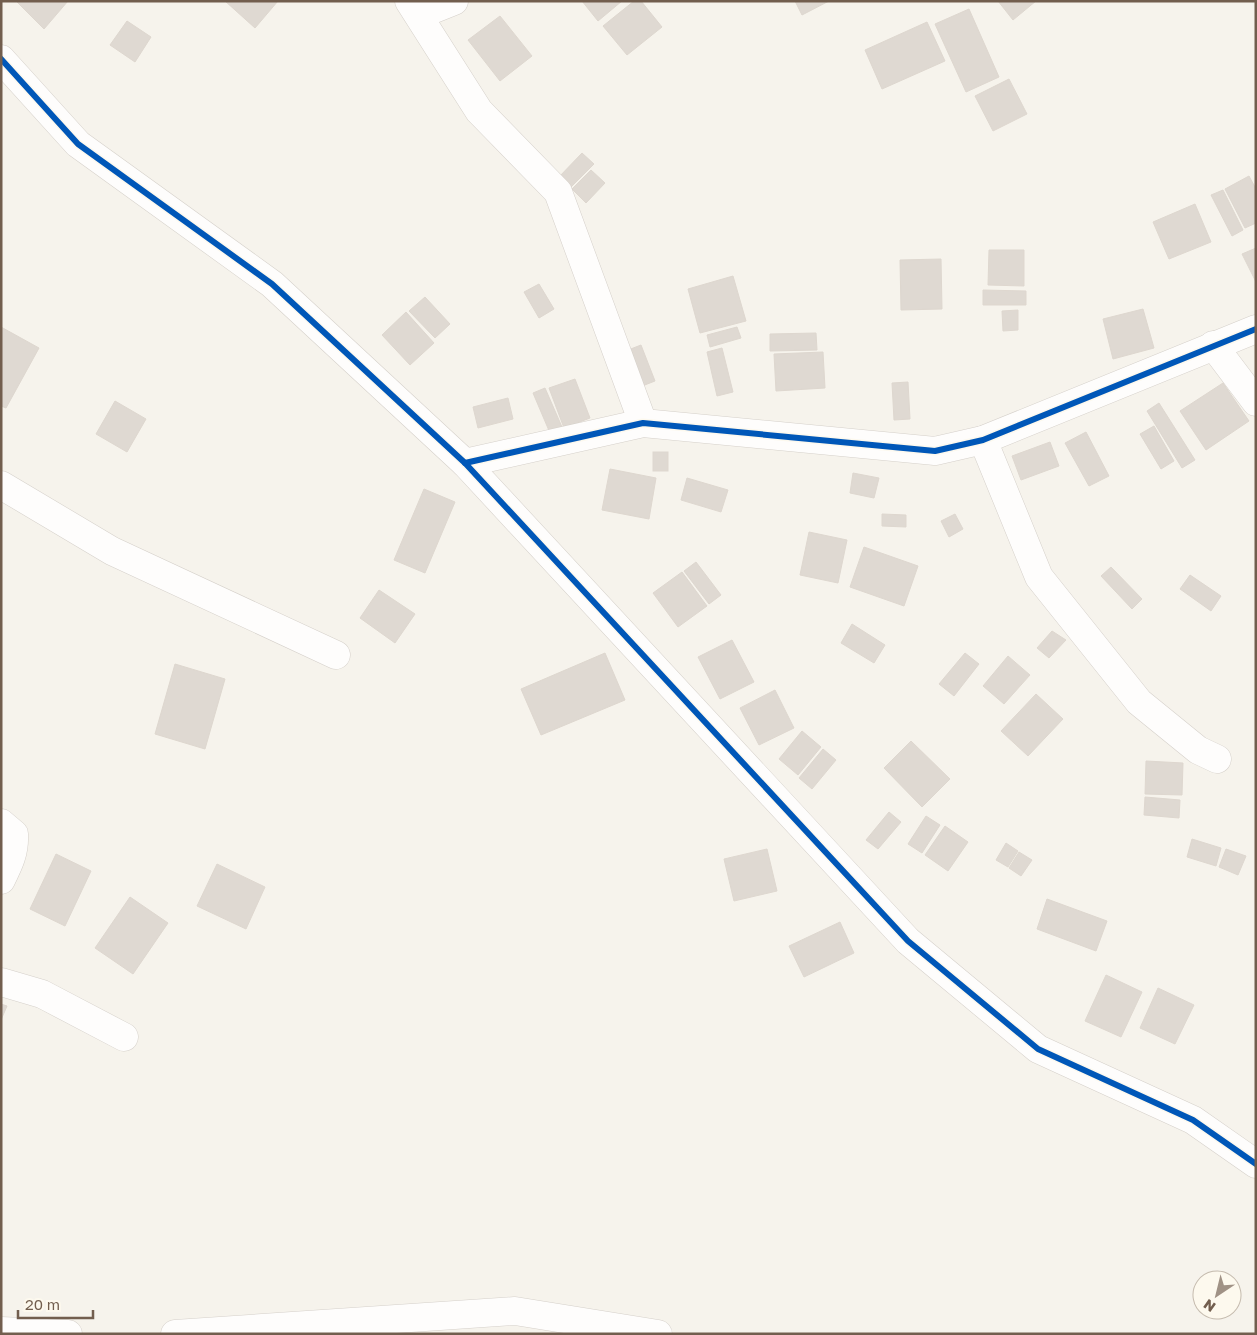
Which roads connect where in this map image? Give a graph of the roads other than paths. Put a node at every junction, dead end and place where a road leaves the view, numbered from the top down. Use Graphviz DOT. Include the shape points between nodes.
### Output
graph roads {
  1 [pos="454,1"];
  2 [pos="414,8"];
  3 [pos="1,59"];
  4 [pos="1256,329"];
  5 [pos="1213,345"];
  6 [pos="1256,402"];
  7 [pos="643,423"];
  8 [pos="983,440"];
  9 [pos="465,463"];
  10 [pos="1,485"];
  11 [pos="336,655"];
  12 [pos="1217,759"];
  13 [pos="1,823"];
  14 [pos="1,880"];
  15 [pos="1,982"];
  16 [pos="124,1037"];
  17 [pos="1256,1164"];
  18 [pos="1,1331"];
  19 [pos="68,1334"];
  20 [pos="175,1334"];
  21 [pos="658,1334"];
  1 -- 2 [label="street"];
  2 -- 7 [label="street" via="479,111 558,192"];
  3 -- 9 [label="street" via="78,144 272,284"];
  4 -- 5 [label="street"];
  5 -- 6 [label="street"];
  5 -- 8 [label="street"];
  7 -- 8 [label="street" via="935,451"];
  7 -- 9 [label="street"];
  8 -- 12 [label="street" via="1039,577 1139,702 1198,750"];
  9 -- 17 [label="street" via="908,941 1038,1049 1193,1120"];
  10 -- 11 [label="street" via="112,551"];
  13 -- 14 [label="street" via="14,834 12,858"];
  15 -- 16 [label="street" via="42,994"];
  18 -- 19 [label="street"];
  20 -- 21 [label="street" via="515,1311"];
}
